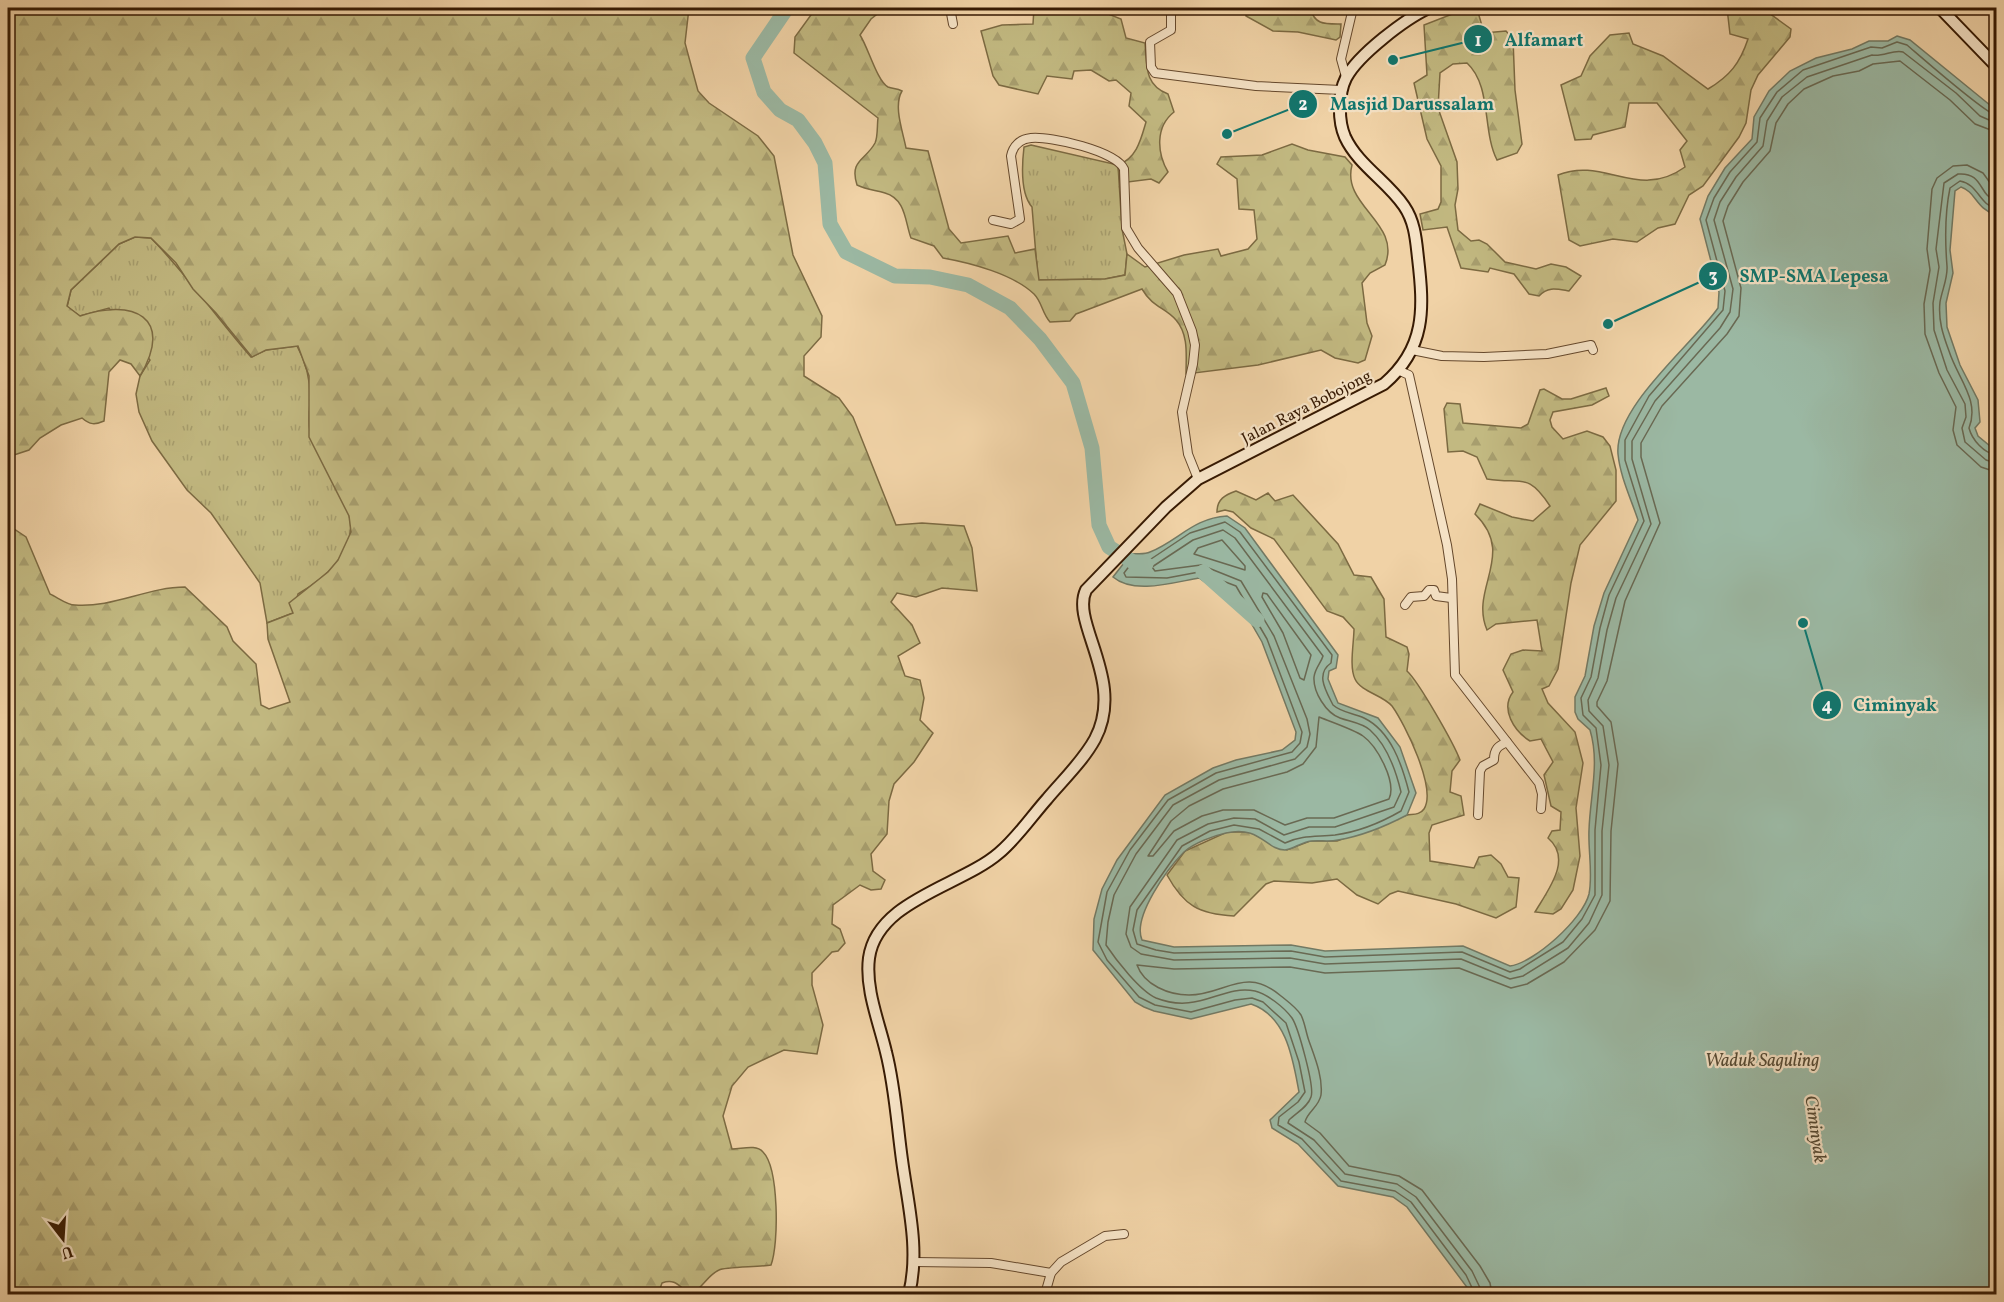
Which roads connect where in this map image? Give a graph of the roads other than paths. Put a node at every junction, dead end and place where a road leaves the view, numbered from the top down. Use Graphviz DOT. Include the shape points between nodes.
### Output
graph roads {
  1 [pos="950,8"];
  2 [pos="1171,8"];
  3 [pos="1353,8"];
  4 [pos="1429,8"];
  5 [pos="1940,8"];
  6 [pos="953,24"];
  7 [pos="1996,66"];
  8 [pos="1346,77"];
  9 [pos="1341,90"];
  10 [pos="993,220"];
  11 [pos="1412,350"];
  12 [pos="1593,350"];
  13 [pos="1400,371"];
  14 [pos="1198,479"];
  15 [pos="1451,598"];
  16 [pos="1405,605"];
  17 [pos="1507,742"];
  18 [pos="1541,809"];
  19 [pos="1478,815"];
  20 [pos="1124,1234"];
  21 [pos="914,1262"];
  22 [pos="1051,1273"];
  23 [pos="909,1294"];
  24 [pos="1045,1294"];
  1 -- 6 [label="street"];
  2 -- 9 [label="street" via="1171,30 1150,42 1155,73 1256,87"];
  3 -- 8 [label="street" via="1341,59"];
  4 -- 8 [label="main road, Jalan Raya Bobojong" via="1384,39"];
  5 -- 7 [label="main road"];
  8 -- 9 [label="main road, Jalan Raya Bobojong"];
  9 -- 11 [label="main road, Jalan Raya Bobojong" via="1340,115 1345,138 1404,205 1414,227 1422,315"];
  10 -- 14 [label="street" via="1011,224 1020,219 1011,156 1015,146 1024,140 1056,140 1120,161 1124,169 1126,228 1177,293 1192,331 1193,364 1182,412 1188,454"];
  11 -- 12 [label="street" via="1442,356 1484,357 1555,353 1591,345"];
  11 -- 13 [label="main road, Jalan Raya Bobojong"];
  13 -- 14 [label="main road, Jalan Raya Bobojong" via="1373,390"];
  13 -- 15 [label="street" via="1409,375 1414,386 1447,545"];
  14 -- 21 [label="main road, Jalan Raya Bobojong" via="1166,507 1082,598 1106,699 1095,739 1000,852 900,909 879,934 869,957 872,994 893,1086"];
  15 -- 16 [label="street" via="1436,596 1434,590 1429,590 1424,596 1411,597"];
  15 -- 17 [label="street" via="1455,675"];
  17 -- 18 [label="street" via="1539,783"];
  17 -- 19 [label="street" via="1498,746 1494,760 1480,771"];
  20 -- 22 [label="street" via="1105,1236 1061,1262"];
  21 -- 22 [label="street" via="991,1263"];
  21 -- 23 [label="main road, Jalan Raya Bobojong"];
  22 -- 24 [label="street"];
}
